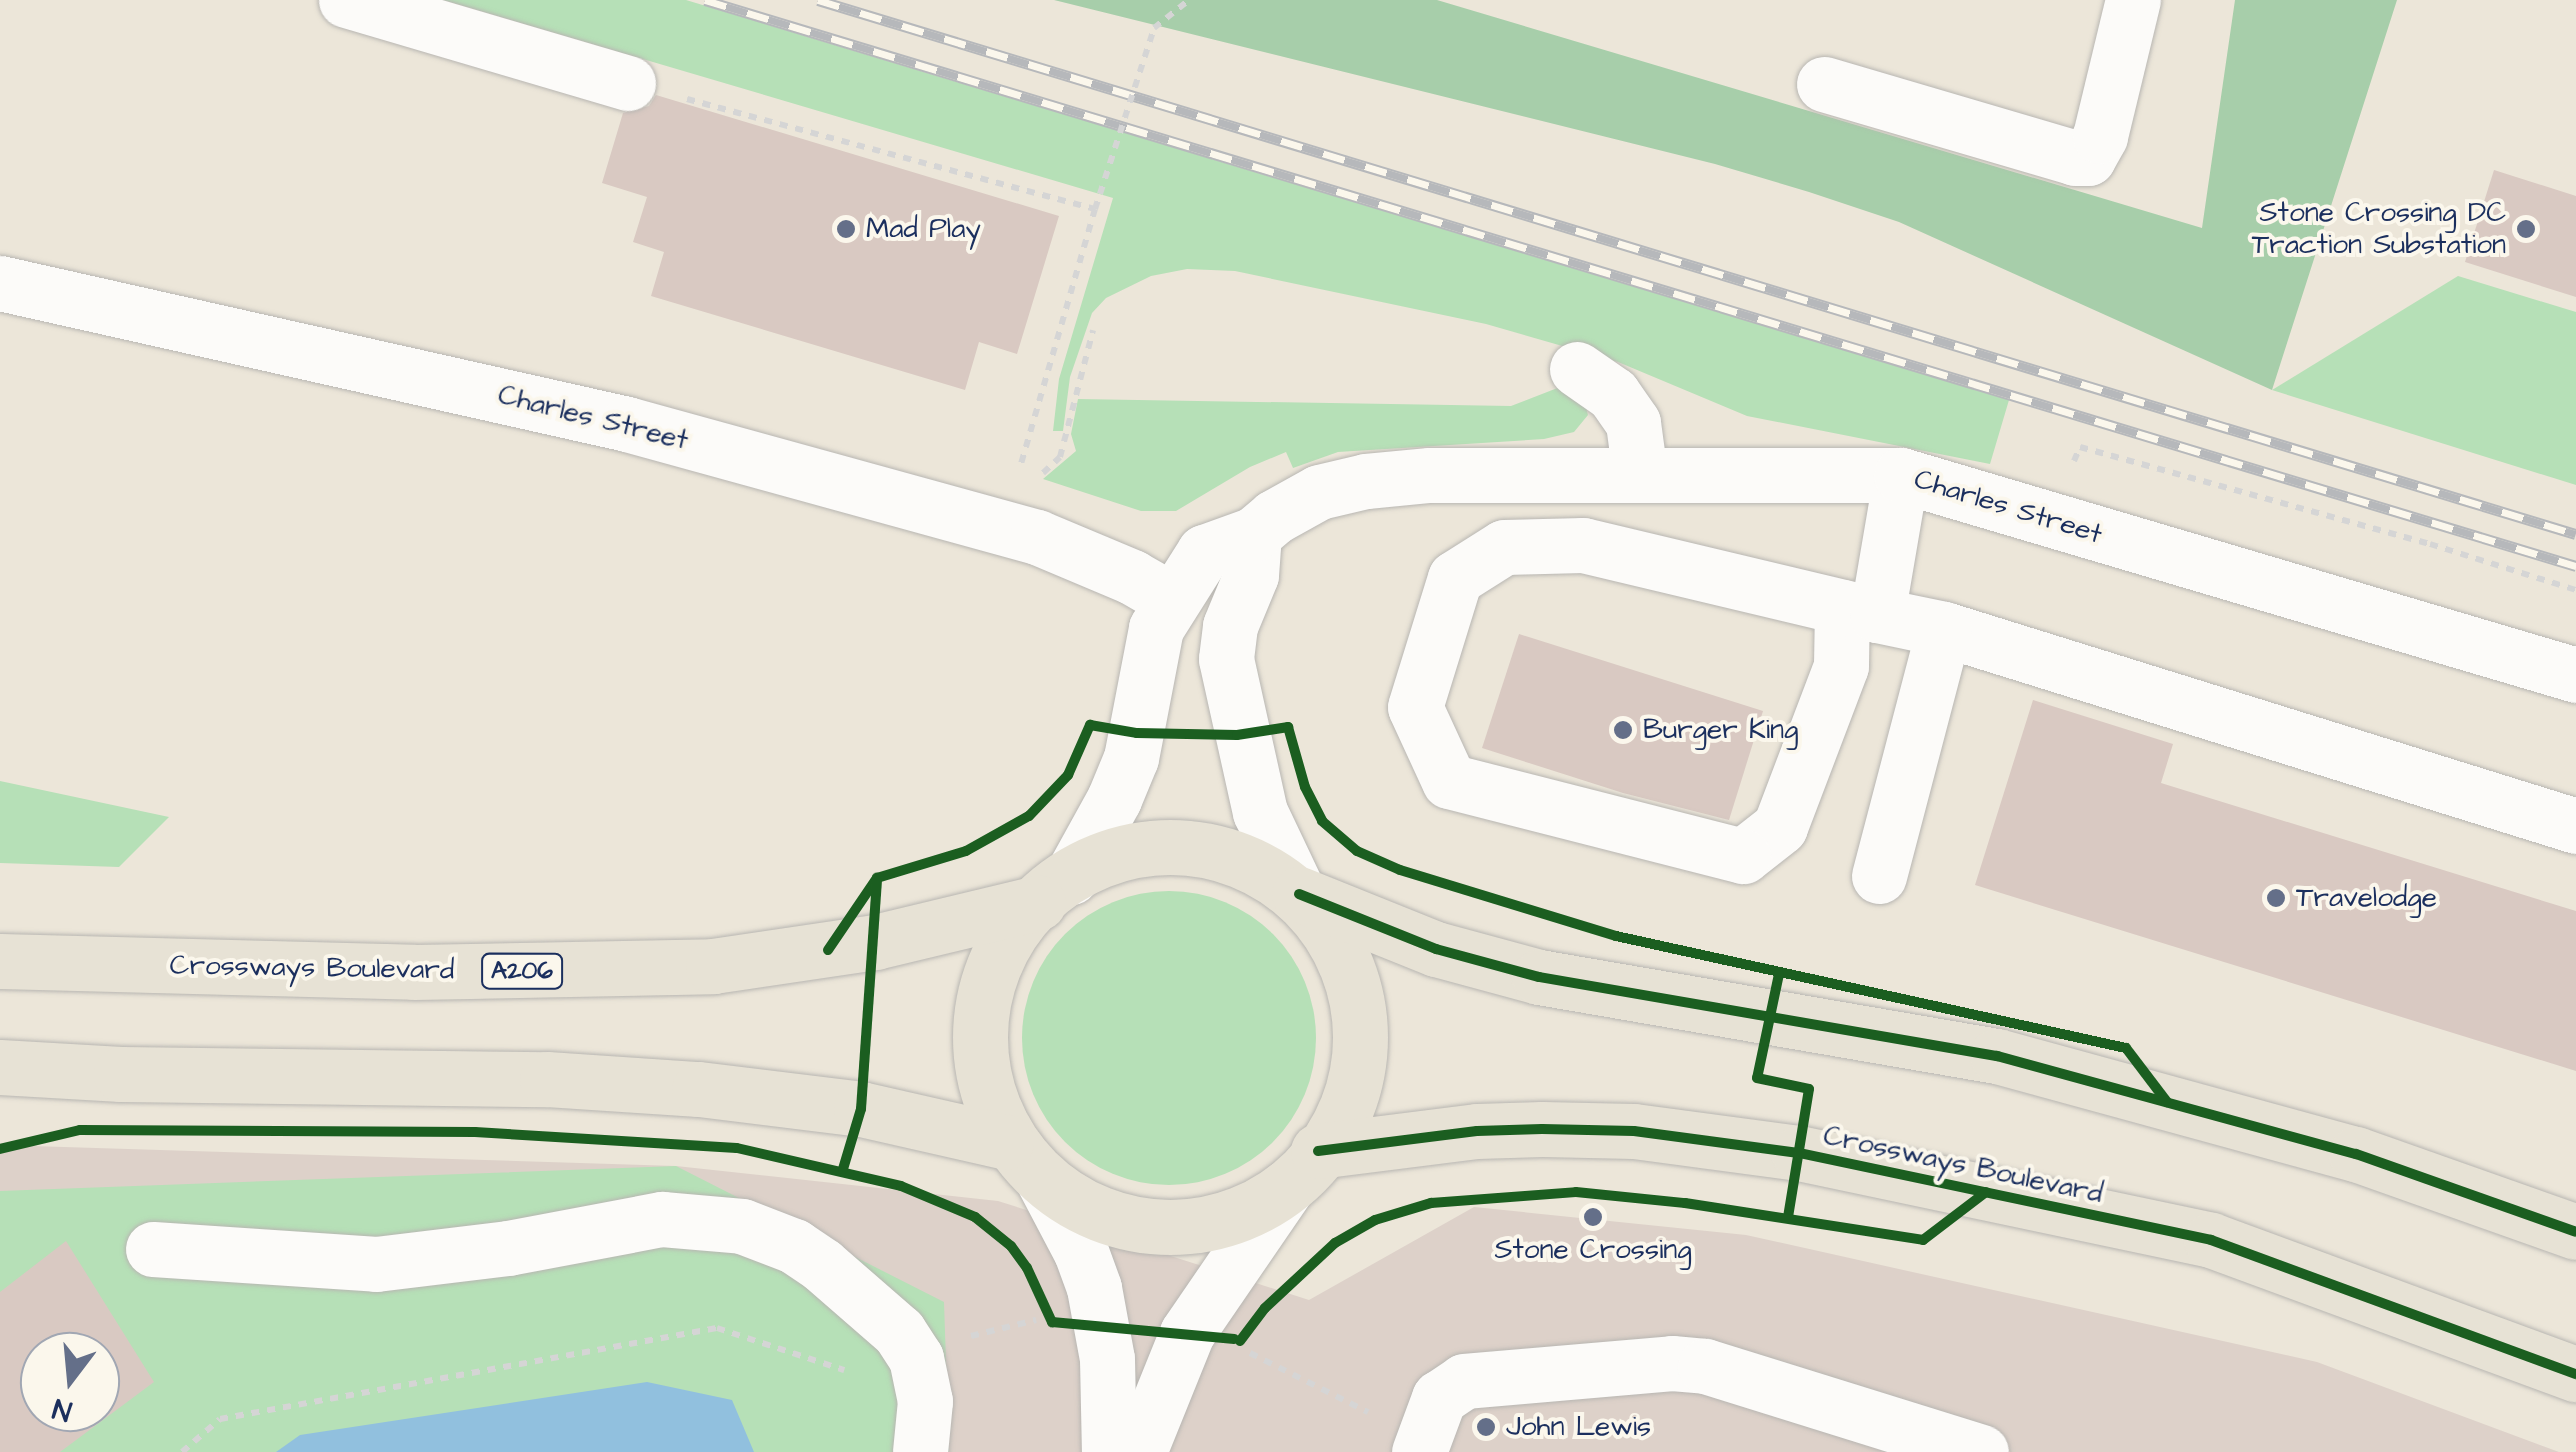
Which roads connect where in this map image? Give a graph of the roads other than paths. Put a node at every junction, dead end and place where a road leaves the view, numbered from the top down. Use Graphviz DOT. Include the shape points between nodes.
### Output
graph roads {
  1 [pos="346,0"];
  2 [pos="2133,0"];
  3 [pos="628,83"];
  4 [pos="1824,84"];
  5 [pos="0,283"];
  6 [pos="1577,369"];
  7 [pos="1640,475"];
  8 [pos="1901,475"];
  9 [pos="1254,534"];
  10 [pos="1172,600"];
  11 [pos="1860,611"];
  12 [pos="1944,629"];
  13 [pos="2576,675"];
  14 [pos="2576,826"];
  15 [pos="1879,876"];
  16 [pos="1054,890"];
  17 [pos="1299,894"];
  18 [pos="0,962"];
  19 [pos="4,1070"];
  20 [pos="1025,1160"];
  21 [pos="1302,1169"];
  22 [pos="2576,1232"];
  23 [pos="153,1249"];
  24 [pos="2576,1374"];
  25 [pos="1422,1443"];
  26 [pos="920,1452"];
  27 [pos="1110,1452"];
  28 [pos="1139,1452"];
  29 [pos="1981,1452"];
  1 -- 3 [label="street"];
  2 -- 4 [label="street" via="2100,136 2088,158"];
  5 -- 10 [label="street, Charles Street" via="628,424 1003,526 1080,553"];
  6 -- 7 [label="street" via="1613,394 1634,422"];
  7 -- 8 [label="street, Charles Street"];
  7 -- 9 [label="street, Charles Street" via="1366,480 1298,502"];
  8 -- 11 [label="street"];
  8 -- 13 [label="street, Charles Street"];
  9 -- 10 [label="street, Charles Street" via="1204,552"];
  9 -- 17 [label="street" via="1250,576 1230,626 1226,659 1260,812"];
  10 -- 16 [label="street, Charles Street" via="1152,642 1128,766"];
  11 -- 11 [label="street" via="1583,545 1504,546 1455,578 1416,707 1448,781 1743,856 1780,827"];
  11 -- 12 [label="street"];
  12 -- 14 [label="street"];
  12 -- 15 [label="street"];
  16 -- 17 [label="main road" via="1119,852 1184,843 1246,862"];
  16 -- 18 [label="main road, Crossways Boulevard / A206" via="872,967 414,972"];
  16 -- 20 [label="main road" via="997,961 980,1022 981,1062"];
  17 -- 21 [label="main road" via="1346,963 1362,1018 1346,1100"];
  17 -- 22 [label="main road" via="1436,948 1539,977 2016,1061 2356,1154"];
  19 -- 20 [label="main road" via="863,1084"];
  20 -- 21 [label="main road" via="1097,1211 1168,1228 1219,1224"];
  20 -- 27 [label="street" via="1082,1252 1094,1288 1106,1359"];
  21 -- 24 [label="main road, Crossways Boulevard" via="1478,1130 1634,1131 1813,1156 2211,1240"];
  21 -- 28 [label="street" via="1187,1333"];
  23 -- 26 [label="street" via="376,1264 662,1219 742,1226 794,1246 899,1332 916,1358 924,1402"];
  25 -- 29 [label="street" via="1438,1398 1464,1382 1688,1364"];
}
